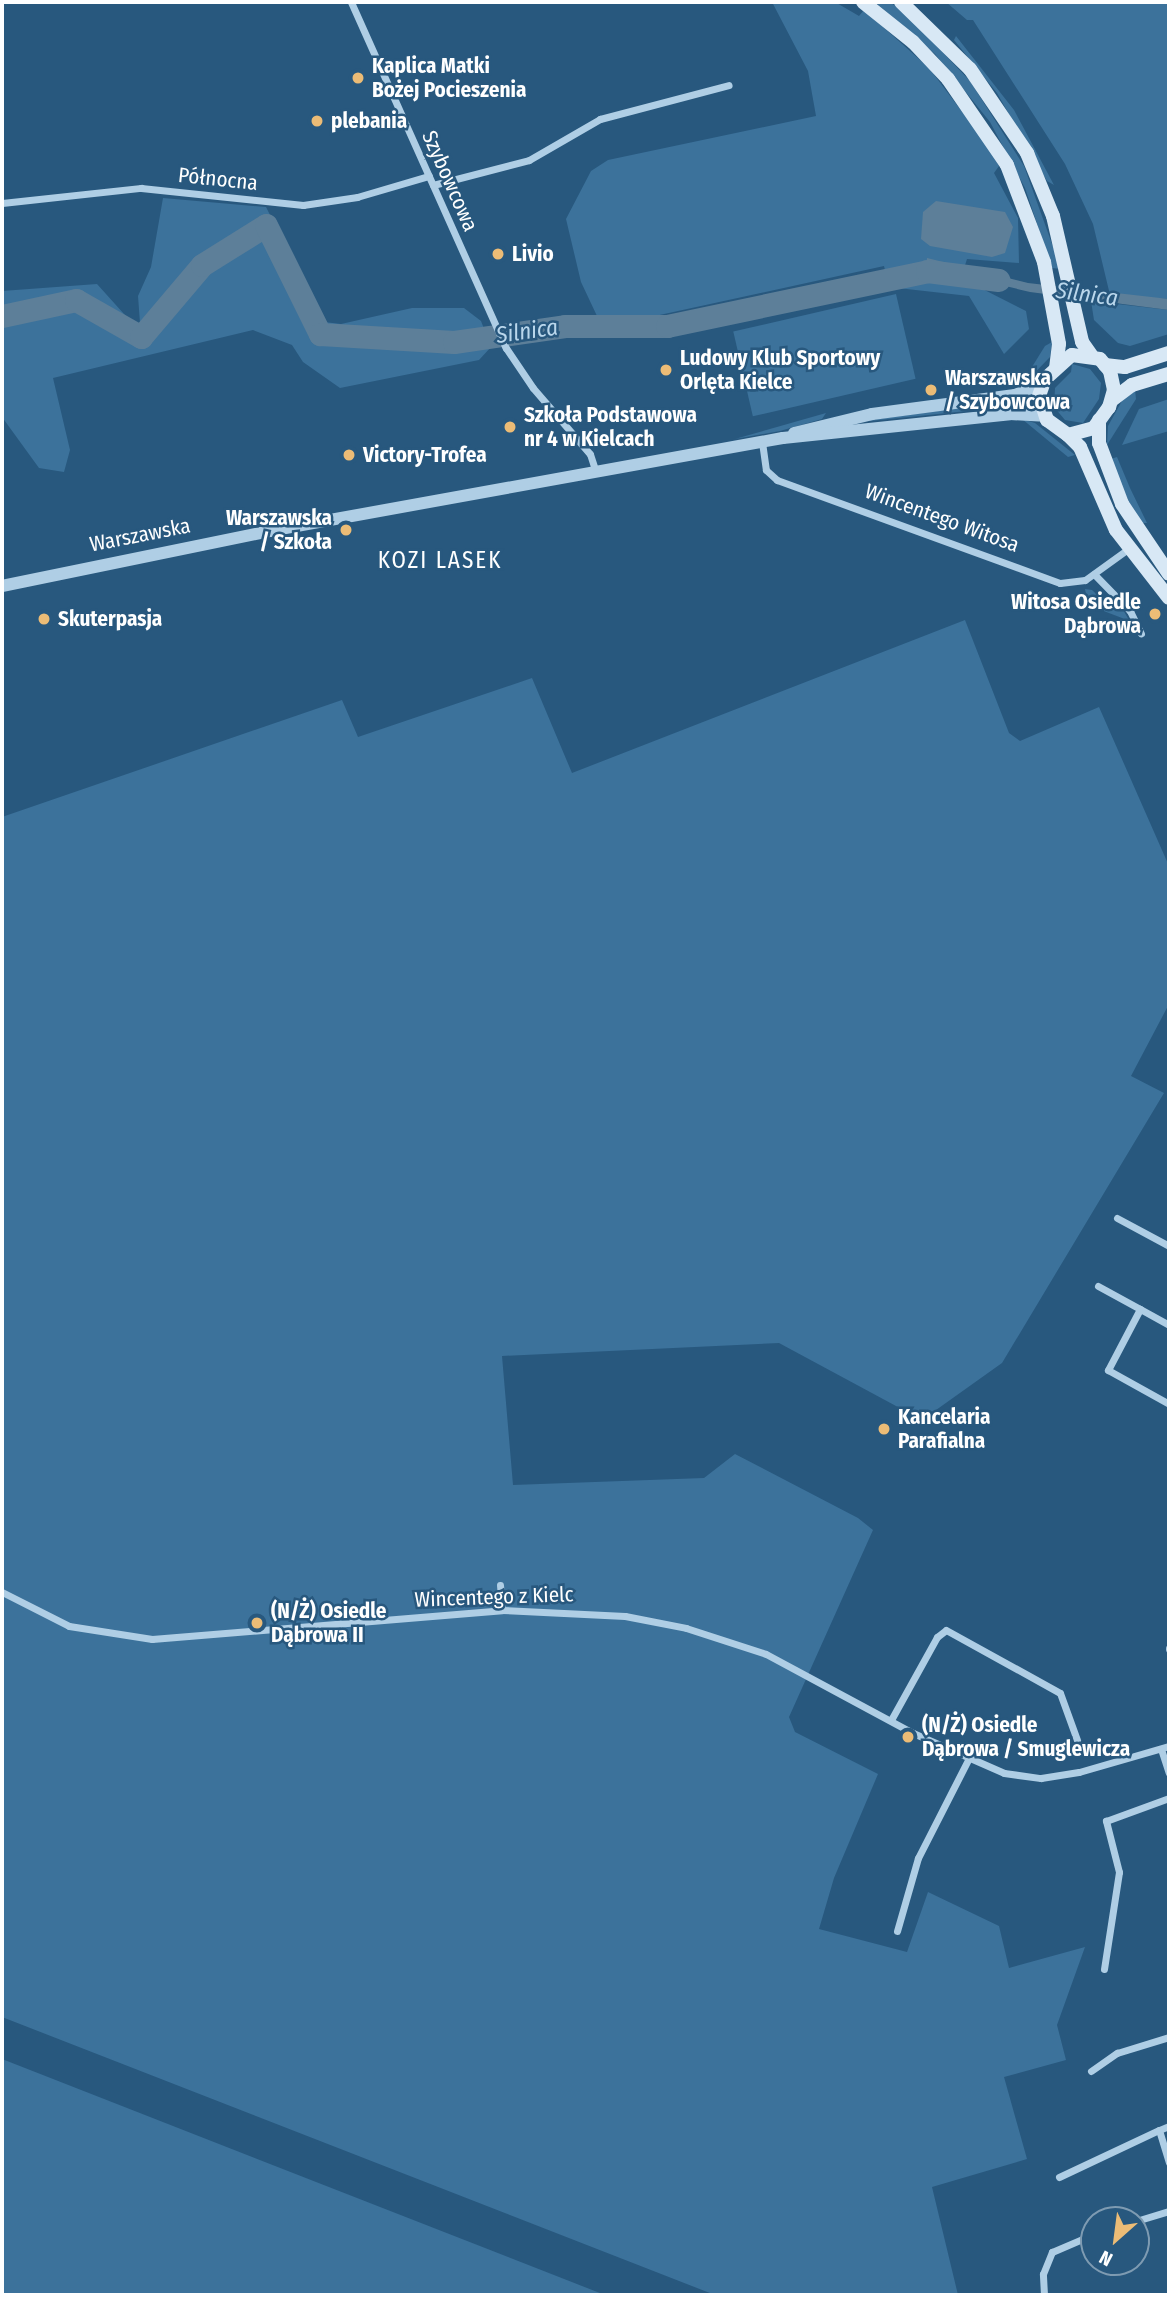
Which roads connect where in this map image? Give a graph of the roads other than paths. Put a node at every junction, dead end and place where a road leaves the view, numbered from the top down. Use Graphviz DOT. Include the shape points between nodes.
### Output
graph roads {
  1 [pos="351,2"];
  2 [pos="863,2"];
  3 [pos="901,2"];
  4 [pos="729,85"];
  5 [pos="429,176"];
  6 [pos="432,185"];
  7 [pos="2,203"];
  8 [pos="1169,353"];
  9 [pos="1091,355"];
  10 [pos="1105,365"];
  11 [pos="1056,367"];
  12 [pos="1169,374"];
  13 [pos="1043,383"];
  14 [pos="1112,400"];
  15 [pos="1044,416"];
  16 [pos="1099,420"];
  17 [pos="1068,435"];
  18 [pos="783,438"];
  19 [pos="762,442"];
  20 [pos="596,472"];
  21 [pos="1128,549"];
  22 [pos="1094,574"];
  23 [pos="1169,574"];
  24 [pos="2,586"];
  25 [pos="1169,598"];
  26 [pos="1141,634"];
  27 [pos="1117,1218"];
  28 [pos="1169,1246"];
  29 [pos="1098,1286"];
  30 [pos="1140,1309"];
  31 [pos="1169,1325"];
  32 [pos="1169,1404"];
  33 [pos="500,1585"];
  34 [pos="2,1592"];
  35 [pos="502,1609"];
  36 [pos="891,1720"];
  37 [pos="1077,1741"];
  38 [pos="1165,1748"];
  39 [pos="968,1760"];
  40 [pos="1169,1773"];
  41 [pos="1169,1798"];
  42 [pos="897,1931"];
  43 [pos="1104,1969"];
  44 [pos="1169,2037"];
  45 [pos="1091,2071"];
  46 [pos="1169,2126"];
  47 [pos="1159,2130"];
  48 [pos="1169,2163"];
  49 [pos="1059,2177"];
  50 [pos="1169,2211"];
  51 [pos="1150,2217"];
  52 [pos="1080,2240"];
  53 [pos="1044,2295"];
  1 -- 5 [label="street, Szybowcowa"];
  2 -- 11 [label="main road" via="930,60 991,138 1023,201 1047,277 1060,354"];
  3 -- 9 [label="main road" via="962,60 1013,130 1053,215 1082,342"];
  4 -- 6 [label="street" via="600,119 529,160"];
  5 -- 6 [label="street, Szybowcowa"];
  5 -- 7 [label="street, Północna" via="357,197 303,205 141,188"];
  6 -- 20 [label="street, Szybowcowa" via="506,348 533,388 590,454"];
  8 -- 10 [label="main road" via="1125,367"];
  9 -- 10 [label="main road"];
  9 -- 11 [label="main road" via="1072,355"];
  10 -- 14 [label="main road" via="1113,382"];
  11 -- 13 [label="main road"];
  12 -- 14 [label="main road" via="1132,385"];
  13 -- 15 [label="main road"];
  13 -- 18 [label="street, Warszawska" via="1015,396 849,418"];
  14 -- 16 [label="main road"];
  15 -- 17 [label="main road"];
  15 -- 18 [label="street, Warszawska" via="999,415"];
  16 -- 17 [label="main road" via="1089,431"];
  16 -- 23 [label="main road" via="1099,443 1117,492 1143,540"];
  17 -- 21 [label="main road" via="1080,447 1104,507"];
  18 -- 19 [label="street, Warszawska"];
  19 -- 20 [label="street, Warszawska"];
  19 -- 22 [label="street, Wincentego Witosa" via="767,473 789,485 1059,583 1078,582"];
  20 -- 24 [label="street, Warszawska" via="236,537"];
  21 -- 22 [label="street, Wincentego Witosa"];
  21 -- 25 [label="main road"];
  22 -- 26 [label="street" via="1130,611"];
  27 -- 28 [label="street"];
  29 -- 30 [label="street"];
  30 -- 31 [label="street"];
  30 -- 32 [label="street" via="1108,1370"];
  33 -- 35 [label="street"];
  34 -- 35 [label="street, Wincentego z Kielc" via="69,1626 152,1639"];
  35 -- 36 [label="street, Wincentego z Kielc" via="625,1615 717,1637 810,1674"];
  36 -- 37 [label="street" via="937,1636 946,1630 1060,1693"];
  36 -- 39 [label="street, Wincentego z Kielc"];
  38 -- 39 [label="street, Wincentego z Kielc" via="1041,1778 1004,1773"];
  38 -- 40 [label="street"];
  39 -- 42 [label="street" via="918,1858"];
  41 -- 43 [label="street" via="1106,1821 1119,1872"];
  44 -- 45 [label="street" via="1126,2050"];
  46 -- 47 [label="street"];
  47 -- 48 [label="street"];
  47 -- 49 [label="street"];
  50 -- 51 [label="street"];
  52 -- 53 [label="street" via="1052,2252 1043,2274"];
}
